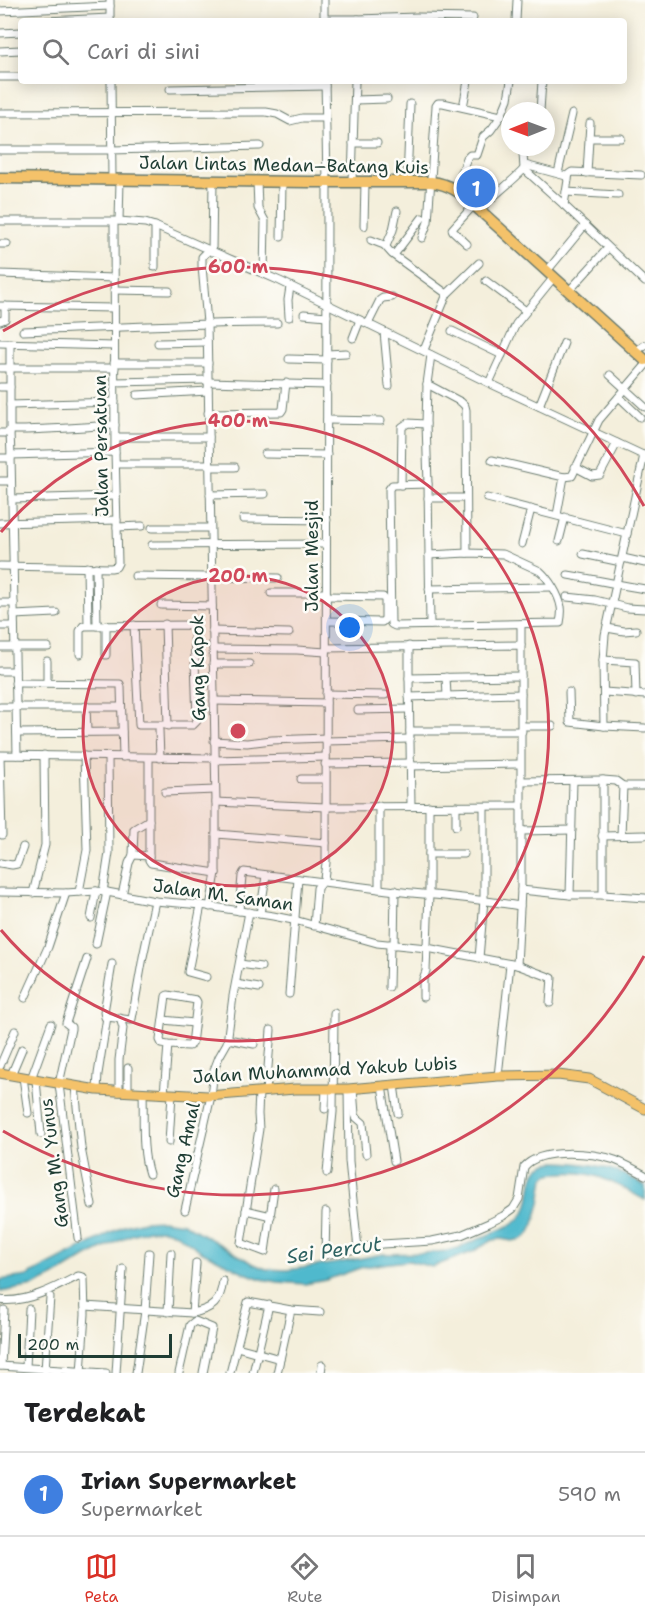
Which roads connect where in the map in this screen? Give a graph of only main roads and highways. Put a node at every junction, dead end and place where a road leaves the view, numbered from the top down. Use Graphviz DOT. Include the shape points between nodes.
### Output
graph roads {
  1 [pos="0,178"];
  2 [pos="641,348"];
  3 [pos="645,360"];
  4 [pos="0,1073"];
  5 [pos="645,1109"];
  1 -- 2 [label="highway, Jalan Lintas Medan–Batang Kuis" via="447,185"];
  2 -- 3 [label="highway, Jalan Lintas Medan–Batang Kuis"];
  4 -- 5 [label="main road, Jalan Muhammad Yakub Lubis" via="124,1092 211,1096 498,1076 578,1076"];
}
